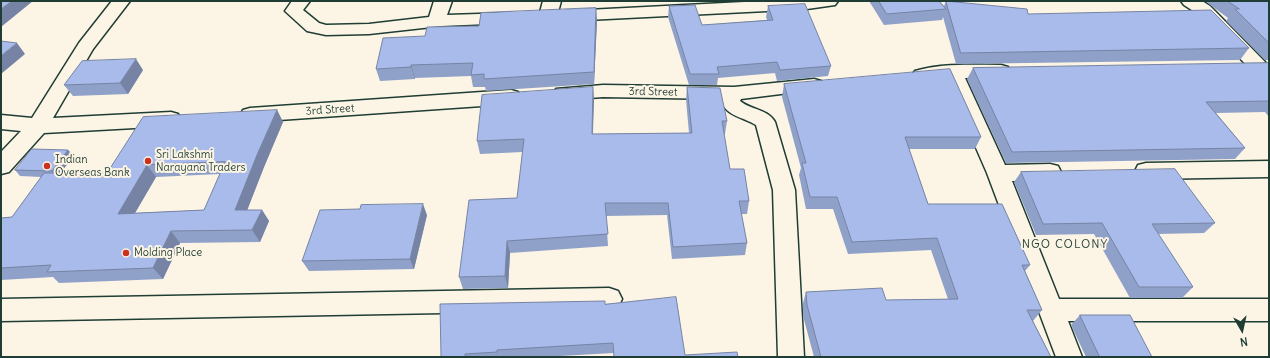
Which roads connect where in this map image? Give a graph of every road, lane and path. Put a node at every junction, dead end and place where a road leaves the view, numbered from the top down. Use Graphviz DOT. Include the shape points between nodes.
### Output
graph roads {
  1 [pos="121,1"];
  2 [pos="301,1"];
  3 [pos="443,1"];
  4 [pos="830,1"];
  5 [pos="1190,1"];
  6 [pos="540,13"];
  7 [pos="437,21"];
  8 [pos="1234,67"];
  9 [pos="1263,67"];
  10 [pos="1016,70"];
  11 [pos="953,72"];
  12 [pos="906,76"];
  13 [pos="836,83"];
  14 [pos="734,93"];
  15 [pos="229,116"];
  16 [pos="190,118"];
  17 [pos="1,122"];
  18 [pos="38,126"];
  19 [pos="1,166"];
  20 [pos="1269,169"];
  21 [pos="1125,171"];
  22 [pos="1070,172"];
  23 [pos="998,173"];
  24 [pos="609,299"];
  25 [pos="1,310"];
  26 [pos="1051,310"];
  27 [pos="1269,310"];
  28 [pos="791,357"];
  29 [pos="1069,357"];
  1 -- 18 [label="street" via="85,47"];
  2 -- 7 [label="street" via="294,11 313,27 326,30"];
  3 -- 7 [label="street"];
  4 -- 6 [label="street" via="610,14"];
  5 -- 9 [label="street" via="1204,10"];
  6 -- 7 [label="street"];
  8 -- 9 [label="street"];
  10 -- 11 [label="street"];
  11 -- 12 [label="street"];
  11 -- 23 [label="street"];
  13 -- 14 [label="street, 3rd Street"];
  14 -- 15 [label="street, 3rd Street" via="603,91"];
  14 -- 28 [label="street" via="730,101 736,109 765,122 784,190"];
  16 -- 18 [label="street"];
  17 -- 18 [label="street"];
  18 -- 19 [label="street"];
  20 -- 21 [label="street"];
  22 -- 23 [label="street"];
  23 -- 26 [label="street"];
  24 -- 25 [label="street"];
  26 -- 27 [label="street"];
  26 -- 29 [label="street"];
}
